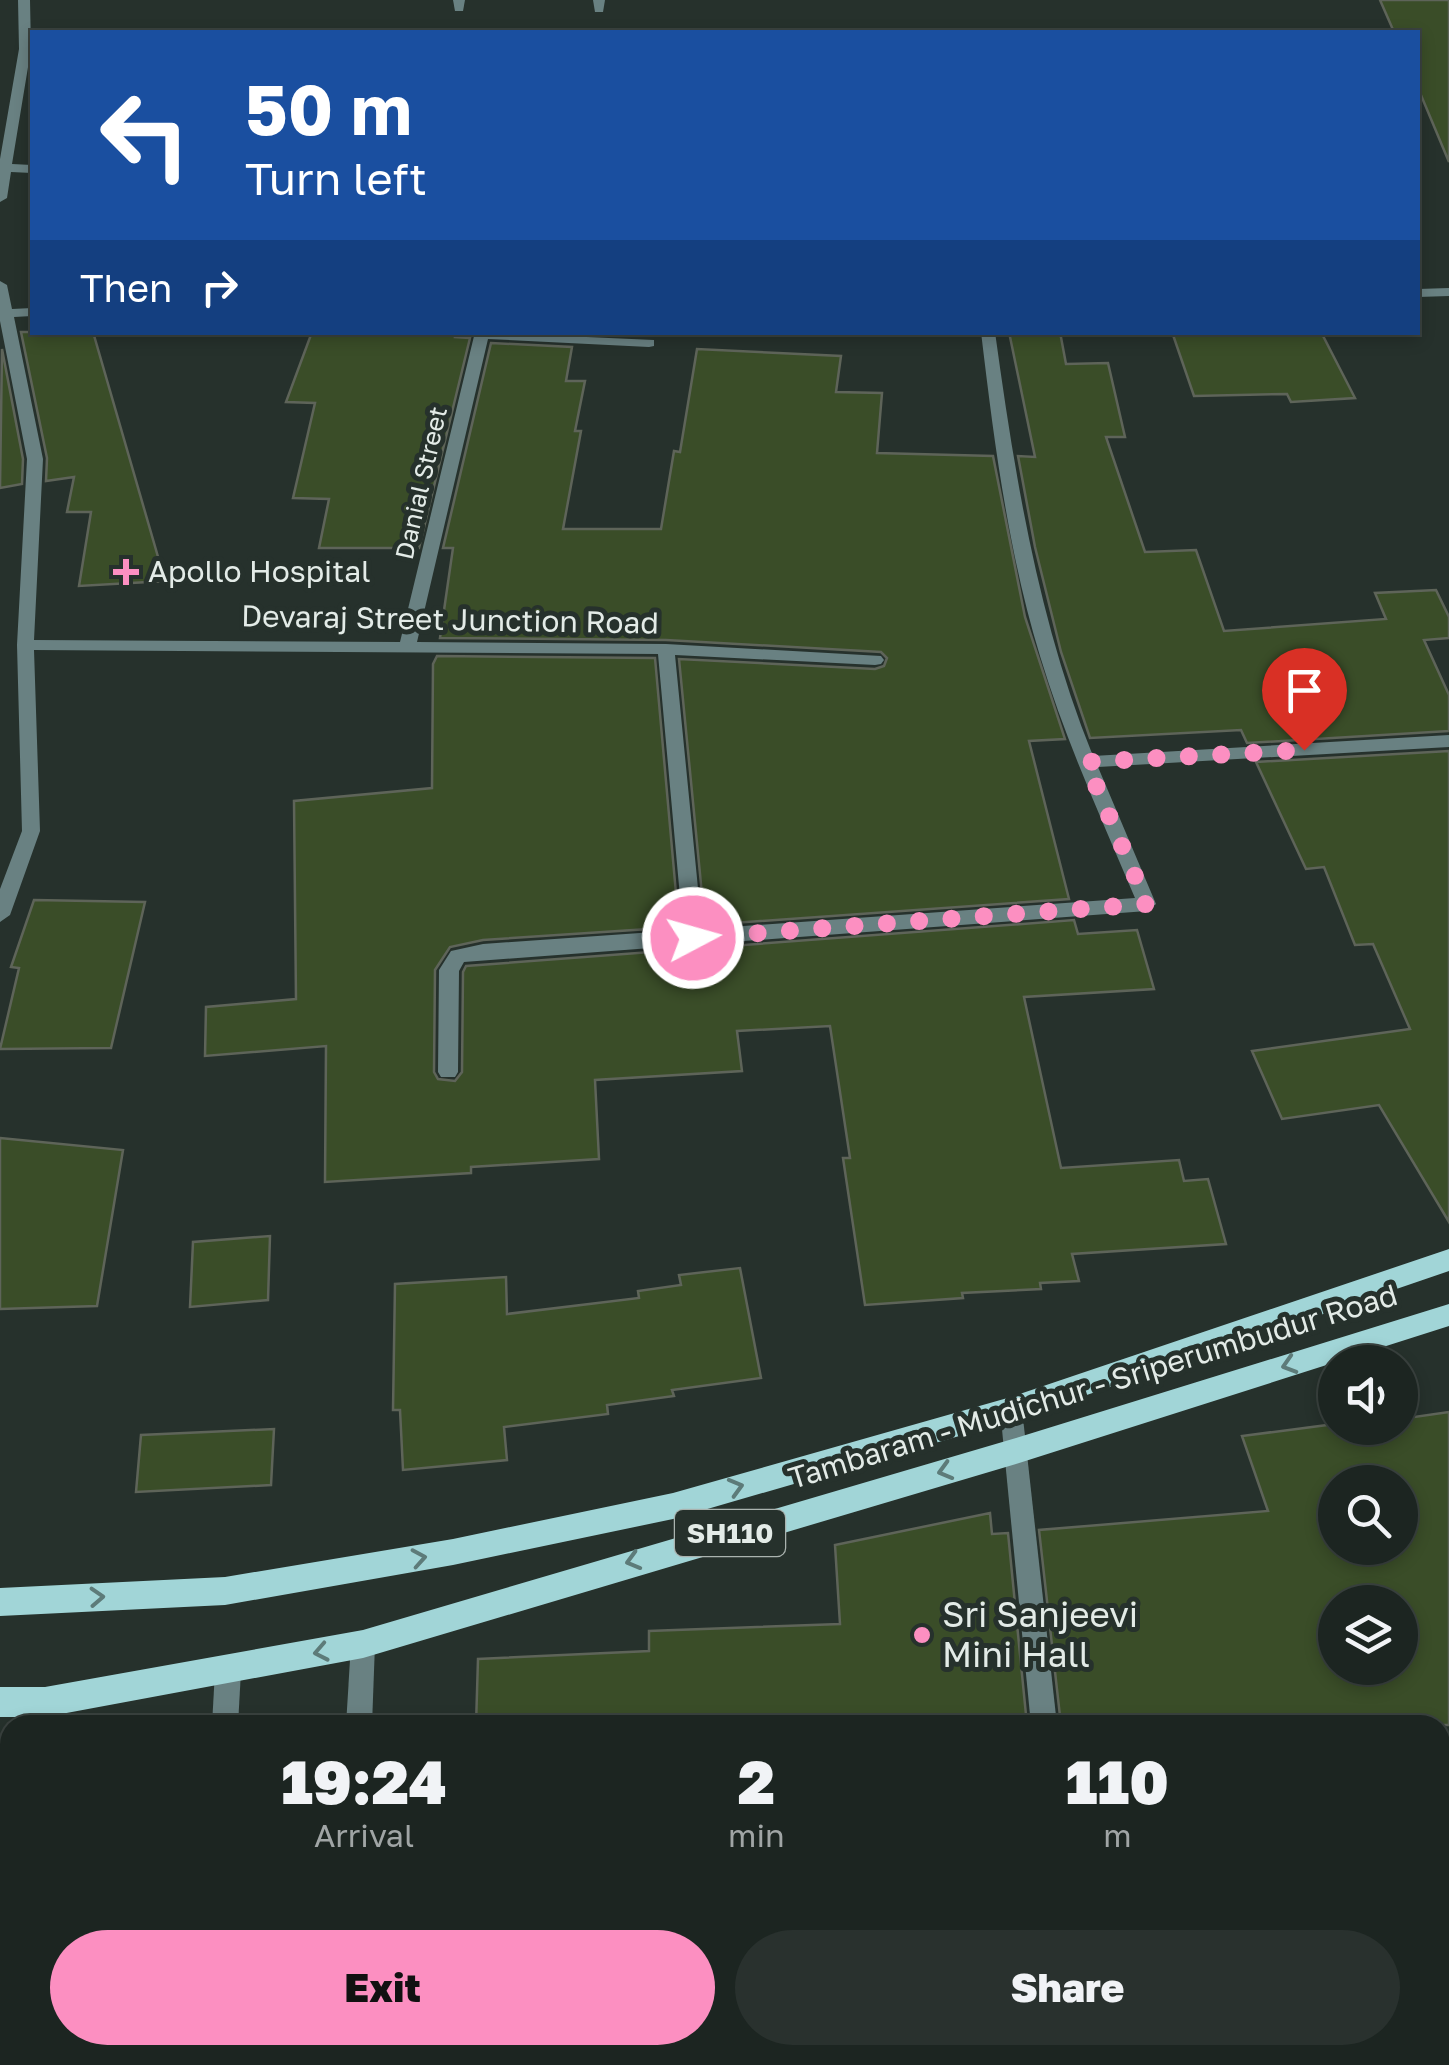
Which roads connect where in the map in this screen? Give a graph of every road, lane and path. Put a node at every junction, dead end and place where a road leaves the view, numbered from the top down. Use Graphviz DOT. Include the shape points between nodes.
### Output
graph roads {
  1 [pos="24,0"];
  2 [pos="29,49"];
  3 [pos="7,168"];
  4 [pos="30,169"];
  5 [pos="0,198"];
  6 [pos="0,284"];
  7 [pos="1420,292"];
  8 [pos="1449,292"];
  9 [pos="30,312"];
  10 [pos="7,313"];
  11 [pos="482,335"];
  12 [pos="515,335"];
  13 [pos="988,335"];
  14 [pos="648,343"];
  15 [pos="25,645"];
  16 [pos="408,645"];
  17 [pos="666,649"];
  18 [pos="875,660"];
  19 [pos="1449,742"];
  20 [pos="1086,762"];
  21 [pos="0,915"];
  22 [pos="693,938"];
  23 [pos="448,1072"];
  24 [pos="1449,1260"];
  25 [pos="1449,1315"];
  26 [pos="1011,1409"];
  27 [pos="1016,1450"];
  28 [pos="0,1602"];
  29 [pos="363,1644"];
  30 [pos="228,1671"];
  31 [pos="0,1702"];
  32 [pos="43,1714"];
  33 [pos="226,1715"];
  34 [pos="359,1715"];
  35 [pos="1043,1715"];
  1 -- 2 [label="street"];
  2 -- 3 [label="street"];
  3 -- 4 [label="street"];
  3 -- 5 [label="street"];
  6 -- 10 [label="street"];
  7 -- 8 [label="street"];
  9 -- 10 [label="street"];
  10 -- 15 [label="street" via="36,460"];
  11 -- 16 [label="street, Danial Street"];
  12 -- 14 [label="street"];
  13 -- 20 [label="street" via="1007,485 1048,655"];
  15 -- 16 [label="street, Devaraj Street Junction Road"];
  15 -- 21 [label="street" via="31,831"];
  16 -- 17 [label="street, Devaraj Street Junction Road"];
  17 -- 18 [label="street, Devaraj Street Junction Road"];
  17 -- 22 [label="street"];
  19 -- 20 [label="street"];
  20 -- 22 [label="street" via="1147,904"];
  22 -- 23 [label="street" via="458,956 449,970"];
  24 -- 26 [label="main road, Tambaram - Mudichur - Sriperumbudur Road / SH110"];
  25 -- 27 [label="main road, Tambaram - Mudichur - Sriperumbudur Road / SH110, one-way"];
  26 -- 27 [label="street"];
  28 -- 26 [label="main road, Tambaram - Mudichur - Sriperumbudur Road / SH110, one-way" via="225,1591 453,1552 673,1506"];
  27 -- 29 [label="main road, Tambaram - Mudichur - Sriperumbudur Road / SH110, one-way"];
  27 -- 35 [label="street"];
  29 -- 30 [label="main road, Tambaram - Mudichur - Sriperumbudur Road / SH110, one-way"];
  29 -- 34 [label="street"];
  30 -- 32 [label="main road, Tambaram - Mudichur - Sriperumbudur Road / SH110"];
  30 -- 33 [label="street"];
  31 -- 32 [label="main road, Tambaram - Mudichur - Sriperumbudur Road / SH110"];
}
